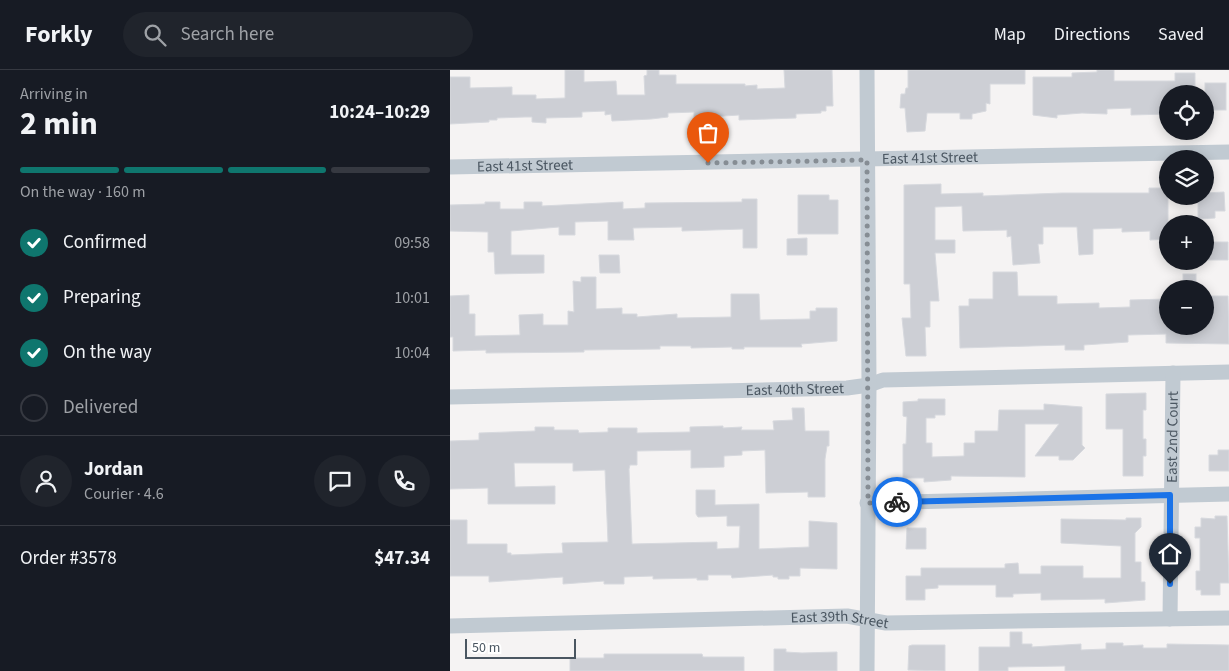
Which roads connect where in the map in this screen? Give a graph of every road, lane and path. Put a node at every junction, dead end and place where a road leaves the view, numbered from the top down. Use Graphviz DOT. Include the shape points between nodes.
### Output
graph roads {
  1 [pos="867,70"];
  2 [pos="1229,152"];
  3 [pos="867,160"];
  4 [pos="450,167"];
  5 [pos="1229,372"];
  6 [pos="1173,373"];
  7 [pos="869,385"];
  8 [pos="450,397"];
  9 [pos="1229,494"];
  10 [pos="1170,495"];
  11 [pos="868,503"];
  12 [pos="866,618"];
  13 [pos="1229,618"];
  14 [pos="1170,619"];
  15 [pos="450,626"];
  16 [pos="867,671"];
  1 -- 3 [label="street"];
  2 -- 3 [label="street, East 41st Street"];
  3 -- 4 [label="street, East 41st Street"];
  3 -- 7 [label="street"];
  5 -- 6 [label="street, East 40th Street"];
  6 -- 7 [label="street, East 40th Street" via="883,380"];
  6 -- 10 [label="street, East 2nd Court"];
  7 -- 8 [label="street, East 40th Street"];
  7 -- 11 [label="street"];
  9 -- 10 [label="street"];
  10 -- 11 [label="street"];
  10 -- 14 [label="street, East 2nd Court"];
  11 -- 12 [label="street"];
  12 -- 14 [label="street, East 39th Street" via="886,623"];
  12 -- 15 [label="street, East 39th Street"];
  12 -- 16 [label="street"];
  13 -- 14 [label="street, East 39th Street"];
}
